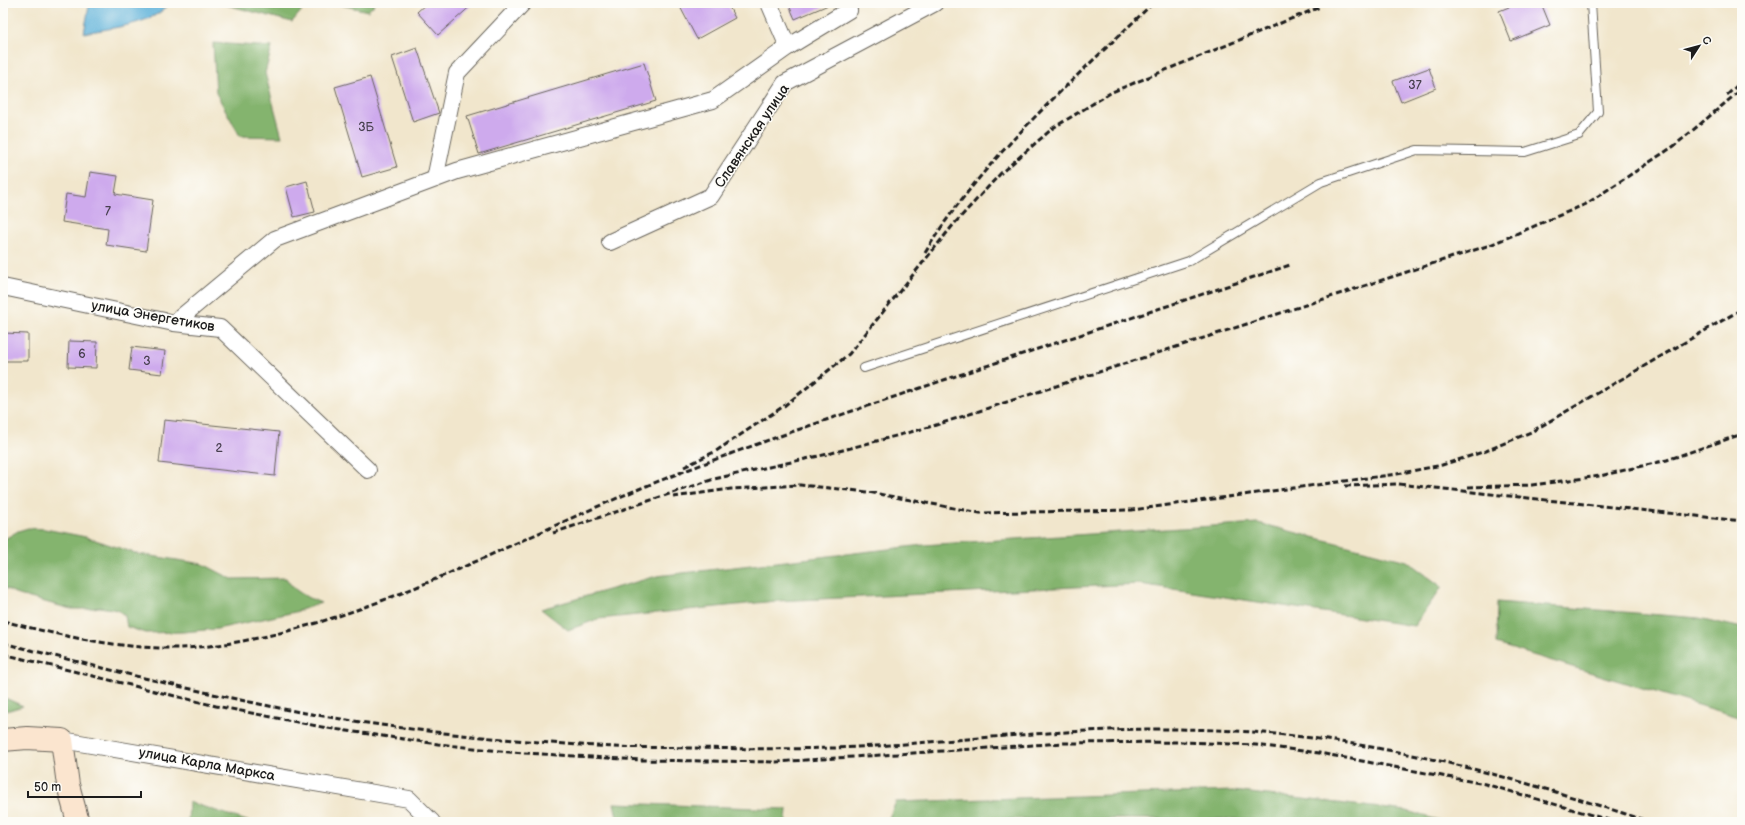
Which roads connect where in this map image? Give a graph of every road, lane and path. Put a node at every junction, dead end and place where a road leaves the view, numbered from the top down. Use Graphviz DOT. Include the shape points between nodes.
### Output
graph roads {
  1 [pos="523,3"];
  2 [pos="769,3"];
  3 [pos="847,3"];
  4 [pos="935,3"];
  5 [pos="1591,3"];
  6 [pos="788,47"];
  7 [pos="435,179"];
  8 [pos="610,242"];
  9 [pos="3,287"];
  10 [pos="174,323"];
  11 [pos="864,368"];
  12 [pos="368,470"];
  13 [pos="3,740"];
  14 [pos="62,740"];
  15 [pos="78,822"];
  16 [pos="432,822"];
  1 -- 7 [label="street" via="457,73"];
  2 -- 6 [label="street"];
  3 -- 6 [label="street" via="849,10"];
  4 -- 8 [label="street, Славянская улица" via="786,83 711,196"];
  5 -- 11 [label="lane" via="1598,112 1579,135 1525,152 1417,150 1321,182 1189,262"];
  6 -- 7 [label="street" via="713,100"];
  7 -- 10 [label="street" via="274,239"];
  9 -- 10 [label="street, улица Энергетиков"];
  10 -- 12 [label="street, улица Энергетиков" via="220,328"];
  13 -- 14 [label="street, улица Карла Маркса"];
  14 -- 15 [label="street" via="68,785"];
  14 -- 16 [label="street, улица Карла Маркса" via="409,799"];
}
